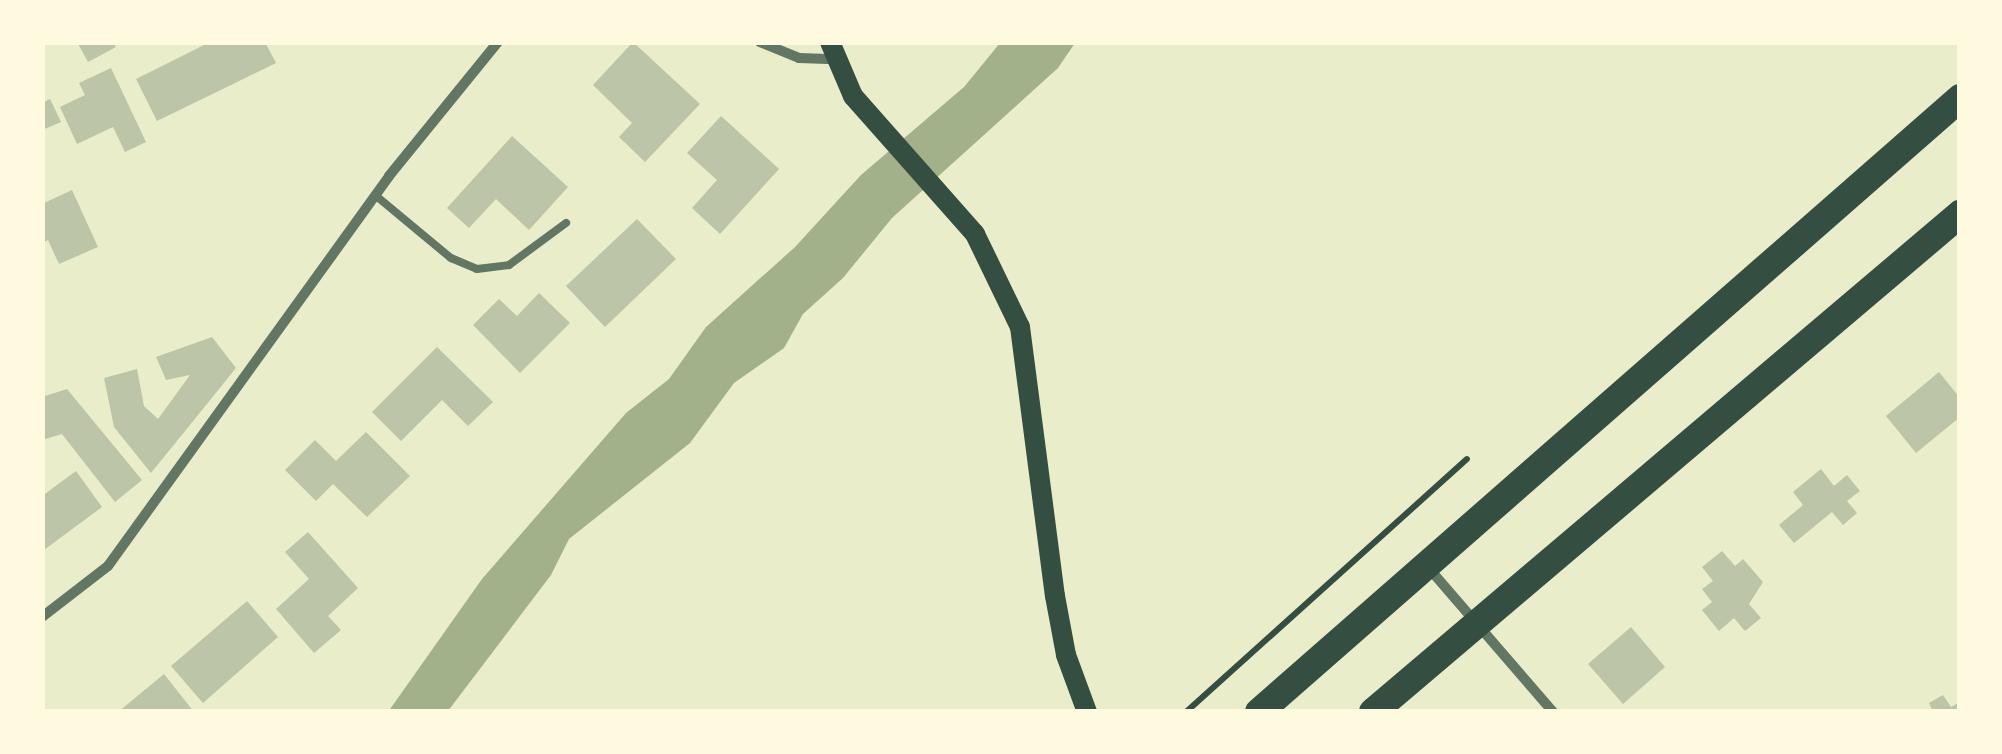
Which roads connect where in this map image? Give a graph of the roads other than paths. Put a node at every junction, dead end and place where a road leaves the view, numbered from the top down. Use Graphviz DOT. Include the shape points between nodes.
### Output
graph roads {
  1 [pos="498,42"];
  2 [pos="760,42"];
  3 [pos="832,51"];
  4 [pos="1960,98"];
  5 [pos="375,195"];
  6 [pos="1960,214"];
  7 [pos="566,223"];
  8 [pos="1426,565"];
  9 [pos="42,617"];
  10 [pos="1476,625"];
  11 [pos="1087,712"];
  12 [pos="1259,712"];
  13 [pos="1373,712"];
  14 [pos="1553,712"];
  1 -- 5 [label="street"];
  2 -- 3 [label="street" via="799,58"];
  3 -- 11 [label="main road" via="853,96 952,200 996,270 1020,327 1055,596 1066,655"];
  4 -- 8 [label="highway"];
  5 -- 7 [label="lane" via="451,258 477,269 510,266"];
  5 -- 9 [label="street" via="108,566"];
  6 -- 10 [label="highway"];
  8 -- 10 [label="street"];
  8 -- 12 [label="highway"];
  10 -- 13 [label="highway"];
  10 -- 14 [label="street"];
}
